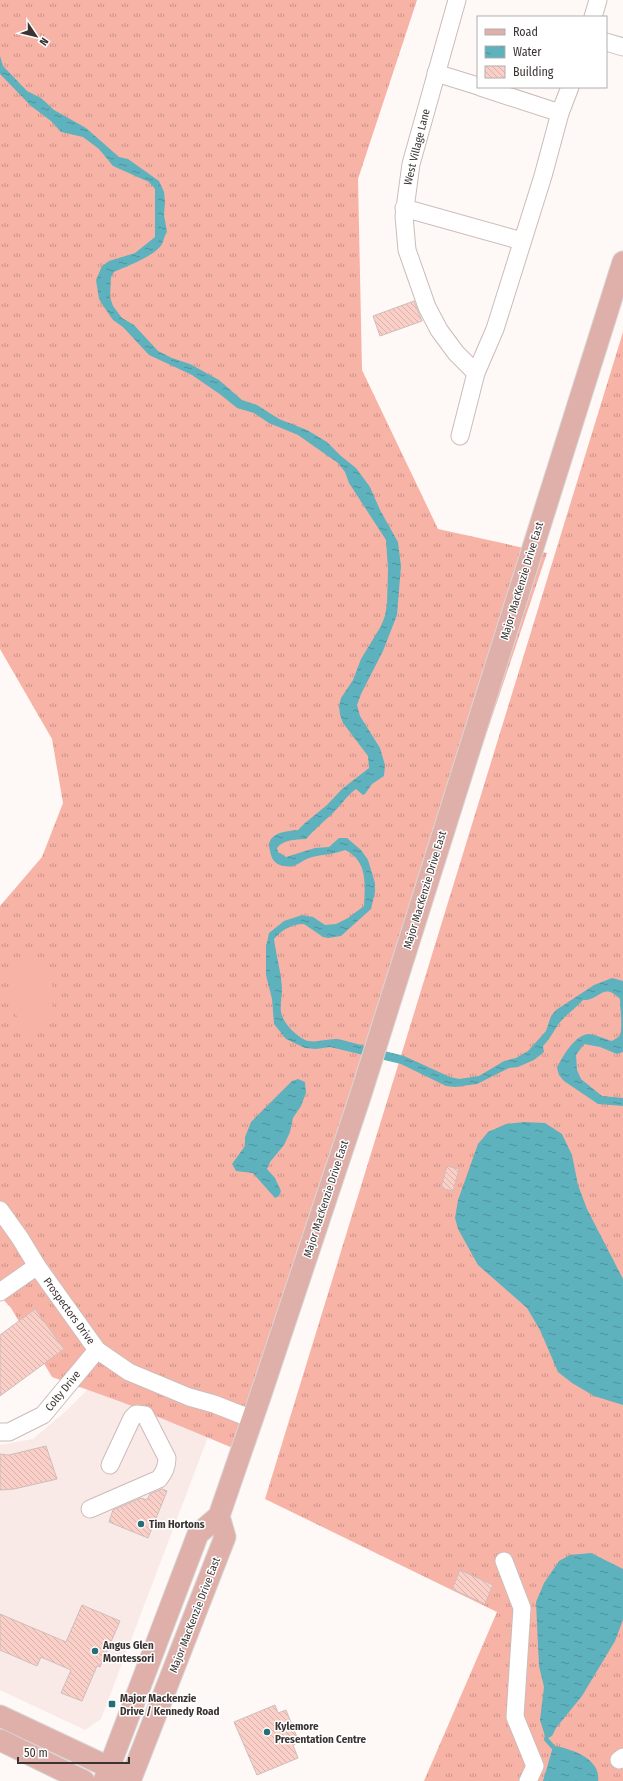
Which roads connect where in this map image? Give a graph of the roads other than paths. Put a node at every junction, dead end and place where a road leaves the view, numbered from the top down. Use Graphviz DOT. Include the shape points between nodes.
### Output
graph roads {
  1 [pos="457,0"];
  2 [pos="598,0"];
  3 [pos="593,16"];
  4 [pos="607,42"];
  5 [pos="623,47"];
  6 [pos="436,73"];
  7 [pos="477,86"];
  8 [pos="482,88"];
  9 [pos="570,88"];
  10 [pos="560,113"];
  11 [pos="404,208"];
  12 [pos="522,241"];
  13 [pos="623,262"];
  14 [pos="476,373"];
  15 [pos="460,436"];
  16 [pos="0,1210"];
  17 [pos="37,1266"];
  18 [pos="0,1292"];
  19 [pos="97,1350"];
  20 [pos="252,1419"];
  21 [pos="0,1432"];
  22 [pos="110,1465"];
  23 [pos="90,1509"];
  24 [pos="219,1516"];
  25 [pos="504,1561"];
  26 [pos="0,1716"];
  27 [pos="0,1740"];
  28 [pos="106,1774"];
  29 [pos="133,1780"];
  30 [pos="84,1781"];
  31 [pos="528,1781"];
  1 -- 6 [label="street, West Village Lane"];
  2 -- 3 [label="street"];
  4 -- 5 [label="street"];
  6 -- 7 [label="street"];
  6 -- 11 [label="street, West Village Lane" via="411,164"];
  8 -- 10 [label="street"];
  9 -- 10 [label="street"];
  10 -- 12 [label="street"];
  11 -- 12 [label="street"];
  11 -- 14 [label="street, West Village Lane" via="407,250 426,308 456,353"];
  12 -- 14 [label="street" via="496,329"];
  13 -- 20 [label="main road, Major MacKenzie Drive East" via="381,1032"];
  14 -- 15 [label="street"];
  16 -- 17 [label="street, Prospectors Drive"];
  17 -- 18 [label="street"];
  17 -- 19 [label="street, Prospectors Drive"];
  19 -- 20 [label="street, Prospectors Drive" via="129,1372"];
  19 -- 21 [label="street, Colty Drive" via="43,1415 9,1432"];
  20 -- 24 [label="main road, Major MacKenzie Drive East"];
  22 -- 23 [label="street" via="132,1418 136,1414 145,1415 167,1458 164,1473 159,1479"];
  24 -- 28 [label="main road" via="198,1534"];
  24 -- 29 [label="main road, Major MacKenzie Drive East" via="225,1537"];
  25 -- 31 [label="street" via="522,1608 515,1717 535,1766"];
  26 -- 28 [label="main road"];
  27 -- 30 [label="main road"];
  28 -- 29 [label="main road"];
}
